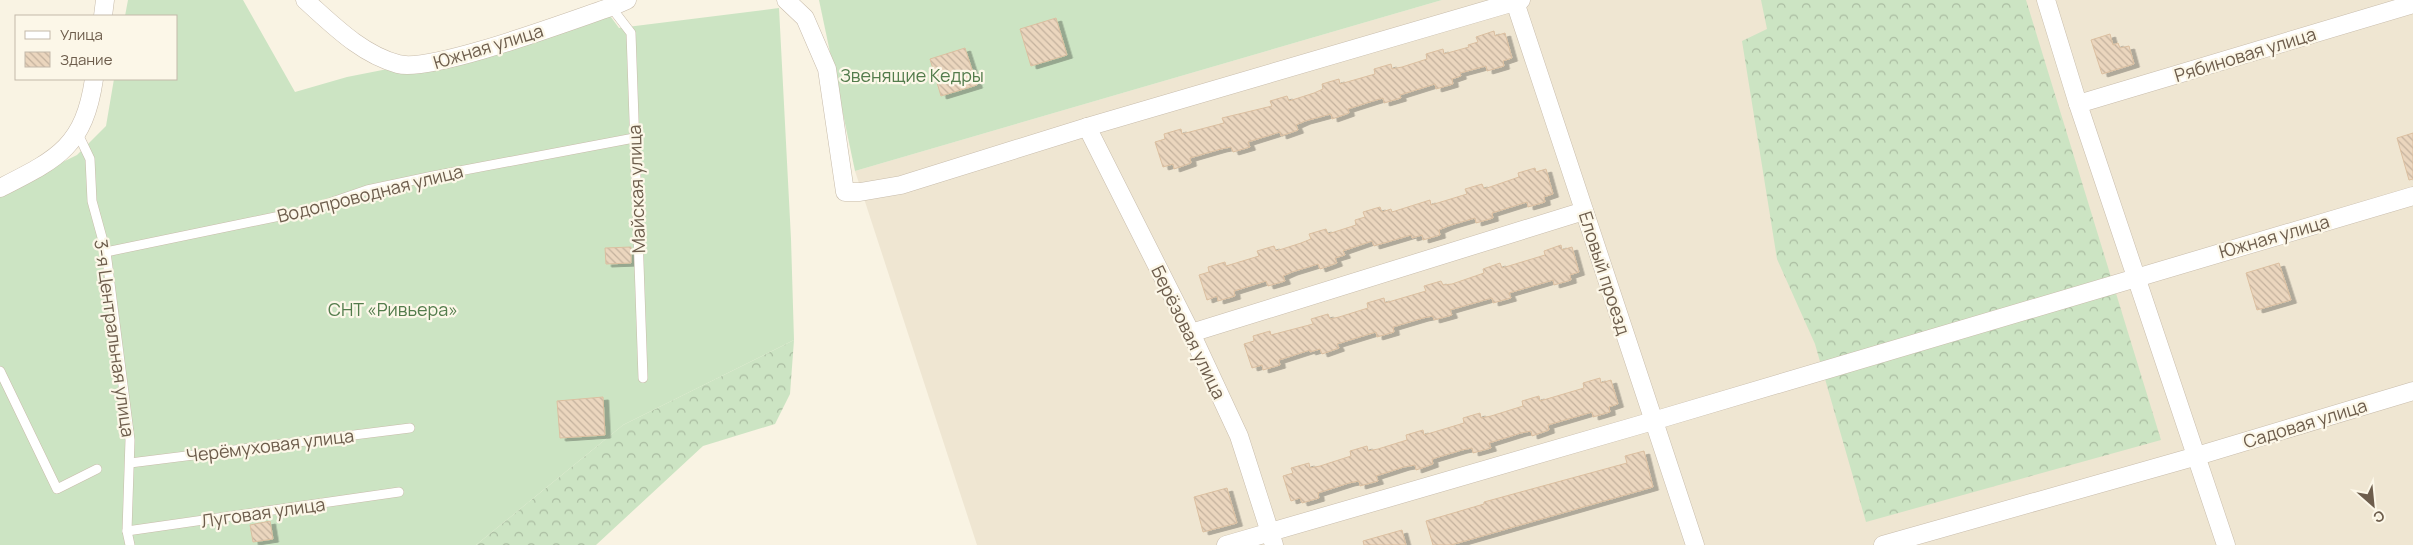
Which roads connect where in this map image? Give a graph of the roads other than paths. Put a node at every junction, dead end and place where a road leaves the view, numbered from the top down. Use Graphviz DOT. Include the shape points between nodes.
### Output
graph roads {
  1 [pos="105,0"];
  2 [pos="305,0"];
  3 [pos="786,0"];
  4 [pos="2046,0"];
  5 [pos="1518,1"];
  6 [pos="619,4"];
  7 [pos="2413,4"];
  8 [pos="103,15"];
  9 [pos="94,80"];
  10 [pos="2078,104"];
  11 [pos="1087,127"];
  12 [pos="78,134"];
  13 [pos="634,138"];
  14 [pos="0,188"];
  15 [pos="2413,196"];
  16 [pos="1584,211"];
  17 [pos="106,252"];
  18 [pos="2135,277"];
  19 [pos="1191,333"];
  20 [pos="0,371"];
  21 [pos="643,378"];
  22 [pos="2413,391"];
  23 [pos="1653,421"];
  24 [pos="410,428"];
  25 [pos="2197,456"];
  26 [pos="130,463"];
  27 [pos="97,469"];
  28 [pos="398,492"];
  29 [pos="127,531"];
  30 [pos="1272,539"];
  31 [pos="130,545"];
  32 [pos="1226,545"];
  33 [pos="1695,545"];
  34 [pos="1882,545"];
  35 [pos="2226,545"];
  1 -- 8 [label="street"];
  2 -- 6 [label="street, Южная улица" via="350,41 400,65 426,65"];
  3 -- 11 [label="street" via="805,18 827,68 845,192 901,185"];
  4 -- 10 [label="street"];
  5 -- 11 [label="street"];
  5 -- 16 [label="street, Еловый проезд"];
  6 -- 13 [label="lane, Майская улица" via="631,33"];
  7 -- 10 [label="street, Рябиновая улица"];
  9 -- 12 [label="street" via="90,103"];
  10 -- 18 [label="street"];
  11 -- 19 [label="street, Берёзовая улица"];
  12 -- 14 [label="street" via="48,164"];
  12 -- 17 [label="lane, 3-я Центральная улица" via="90,159 92,201"];
  13 -- 17 [label="lane, Водопроводная улица" via="367,190 309,210"];
  13 -- 21 [label="lane, Майская улица"];
  15 -- 18 [label="street, Южная улица"];
  16 -- 19 [label="street"];
  16 -- 23 [label="street, Еловый проезд"];
  17 -- 26 [label="lane, 3-я Центральная улица" via="130,440"];
  18 -- 23 [label="street, Южная улица"];
  18 -- 25 [label="street"];
  19 -- 30 [label="street, Берёзовая улица" via="1239,436"];
  20 -- 27 [label="lane" via="58,489"];
  22 -- 25 [label="street, Садовая улица"];
  23 -- 30 [label="street, Южная улица"];
  23 -- 33 [label="street, Еловый проезд"];
  24 -- 26 [label="lane, Черёмуховая улица"];
  25 -- 34 [label="street, Садовая улица"];
  25 -- 35 [label="street"];
  26 -- 29 [label="lane, 3-я Центральная улица"];
  28 -- 29 [label="lane, Луговая улица"];
  29 -- 31 [label="lane, 3-я Центральная улица"];
  30 -- 32 [label="street, Южная улица"];
}
